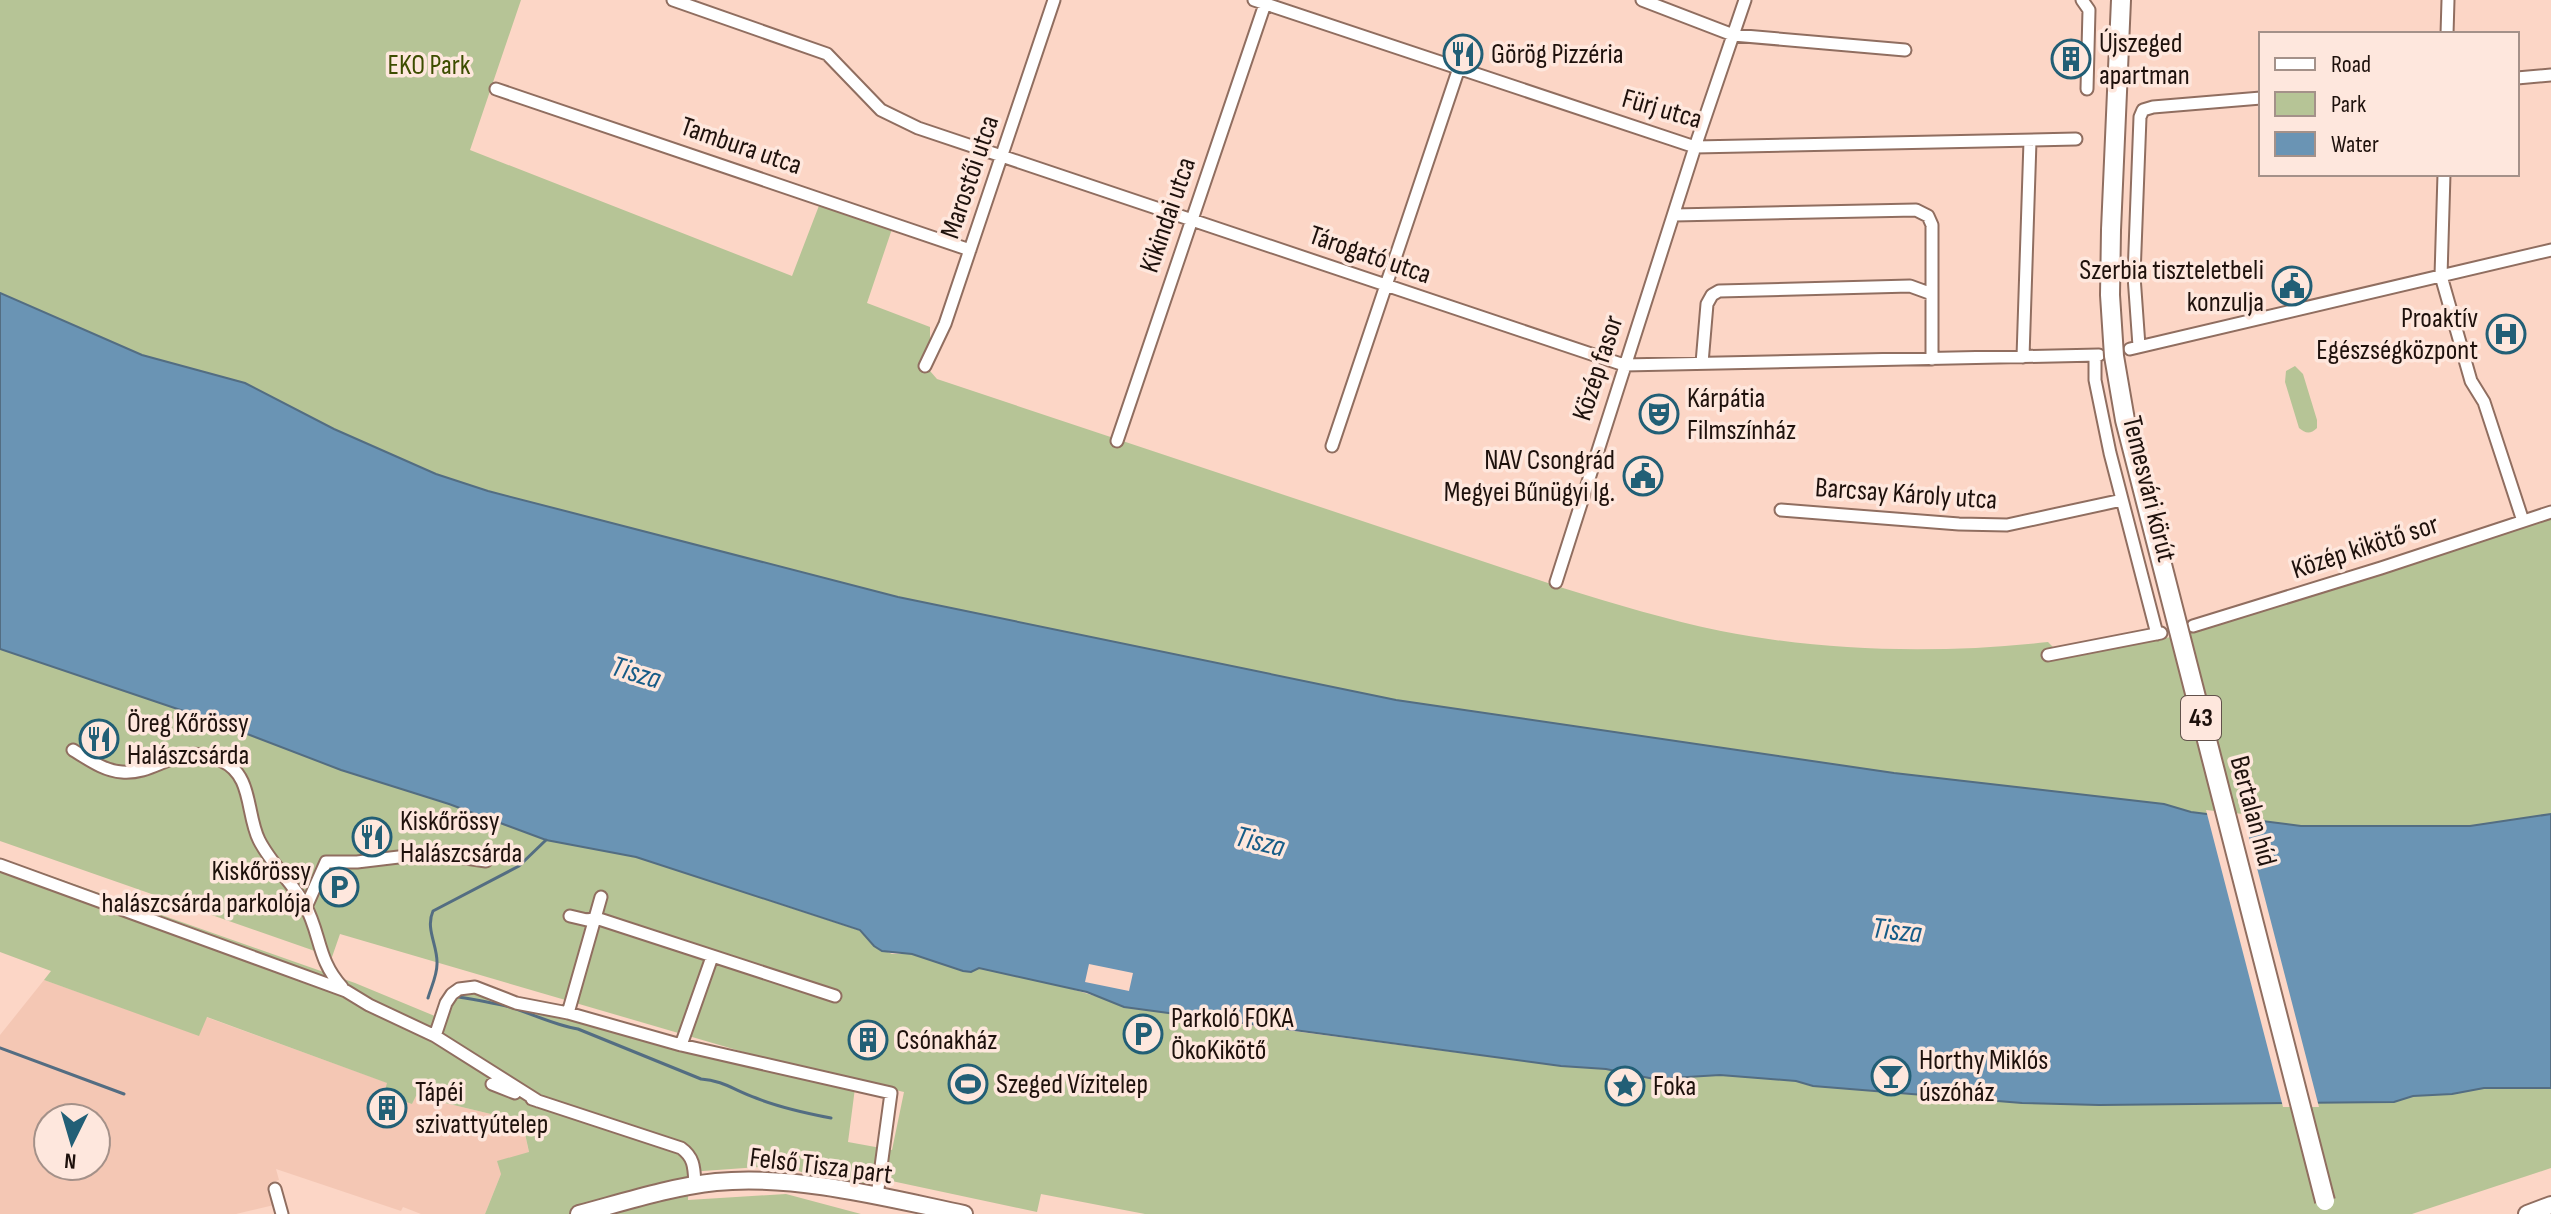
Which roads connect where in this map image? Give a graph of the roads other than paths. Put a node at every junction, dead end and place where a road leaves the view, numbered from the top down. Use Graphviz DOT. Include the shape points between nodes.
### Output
graph roads {
  1 [pos="673,0"];
  2 [pos="1054,0"];
  3 [pos="1642,0"];
  4 [pos="1745,0"];
  5 [pos="2082,0"];
  6 [pos="2448,0"];
  7 [pos="1259,2"];
  8 [pos="2121,7"];
  9 [pos="2447,32"];
  10 [pos="1733,35"];
  11 [pos="1905,50"];
  12 [pos="1459,68"];
  13 [pos="2551,75"];
  14 [pos="2519,78"];
  15 [pos="496,89"];
  16 [pos="2087,89"];
  17 [pos="2259,98"];
  18 [pos="2076,139"];
  19 [pos="2030,141"];
  20 [pos="1695,147"];
  21 [pos="1002,157"];
  22 [pos="2444,176"];
  23 [pos="1674,215"];
  24 [pos="1192,221"];
  25 [pos="970,250"];
  26 [pos="2551,250"];
  27 [pos="2441,276"];
  28 [pos="1386,286"];
  29 [pos="1932,294"];
  30 [pos="2097,355"];
  31 [pos="2023,357"];
  32 [pos="1932,359"];
  33 [pos="1702,363"];
  34 [pos="1624,365"];
  35 [pos="925,366"];
  36 [pos="1117,441"];
  37 [pos="1332,446"];
  38 [pos="2122,500"];
  39 [pos="1781,510"];
  40 [pos="2551,512"];
  41 [pos="2523,521"];
  42 [pos="1556,582"];
  43 [pos="2193,626"];
  44 [pos="2048,655"];
  45 [pos="73,750"];
  46 [pos="486,861"];
  47 [pos="0,865"];
  48 [pos="601,897"];
  49 [pos="306,907"];
  50 [pos="570,916"];
  51 [pos="596,918"];
  52 [pos="712,957"];
  53 [pos="346,991"];
  54 [pos="835,996"];
  55 [pos="568,1013"];
  56 [pos="435,1036"];
  57 [pos="681,1045"];
  58 [pos="492,1084"];
  59 [pos="538,1101"];
  60 [pos="695,1185"];
  61 [pos="275,1189"];
  62 [pos="877,1196"];
  63 [pos="2551,1205"];
  64 [pos="282,1214"];
  65 [pos="579,1214"];
  66 [pos="964,1214"];
  67 [pos="2329,1214"];
  68 [pos="2527,1214"];
  1 -- 21 [label="street, Tárogató utca" via="815,48 898,120"];
  2 -- 21 [label="street, Marostői utca"];
  3 -- 10 [label="street"];
  4 -- 10 [label="street, Közép fasor"];
  5 -- 16 [label="street" via="2089,10"];
  6 -- 9 [label="street"];
  7 -- 12 [label="street, Fürj utca"];
  7 -- 24 [label="street, Kikindai utca"];
  8 -- 67 [label="main road, Bertalan híd / 43, bridge" via="2110,295 2125,420"];
  10 -- 11 [label="street"];
  10 -- 20 [label="street, Közép fasor"];
  12 -- 20 [label="street, Fürj utca"];
  12 -- 28 [label="street"];
  13 -- 14 [label="street"];
  15 -- 25 [label="street, Tambura utca"];
  17 -- 27 [label="street" via="2143,110 2134,348"];
  18 -- 19 [label="street, Fürj utca"];
  19 -- 20 [label="street, Fürj utca"];
  19 -- 31 [label="street"];
  20 -- 23 [label="street, Közép fasor"];
  21 -- 24 [label="street, Tárogató utca"];
  21 -- 25 [label="street, Marostői utca"];
  22 -- 27 [label="street"];
  23 -- 29 [label="street" via="1916,210 1932,225"];
  23 -- 34 [label="street, Közép fasor"];
  24 -- 28 [label="street, Tárogató utca"];
  24 -- 36 [label="street, Kikindai utca"];
  25 -- 35 [label="street, Marostői utca"];
  26 -- 27 [label="street"];
  27 -- 41 [label="street" via="2471,381 2484,402"];
  28 -- 34 [label="street, Tárogató utca"];
  28 -- 37 [label="street"];
  29 -- 32 [label="street"];
  29 -- 33 [label="street" via="1910,286 1719,291 1707,304"];
  30 -- 31 [label="street, Tárogató utca"];
  30 -- 38 [label="street, Temesvári körút" via="2095,380"];
  31 -- 32 [label="street, Tárogató utca"];
  32 -- 33 [label="street, Tárogató utca"];
  33 -- 34 [label="street, Tárogató utca"];
  34 -- 42 [label="street, Közép fasor"];
  38 -- 39 [label="street, Barcsay Károly utca" via="2007,525"];
  38 -- 44 [label="street, Temesvári körút" via="2159,634"];
  40 -- 41 [label="street, Közép kikötő sor"];
  41 -- 43 [label="street, Közép kikötő sor"];
  45 -- 49 [label="street" via="120,772 200,754 234,768 258,837"];
  46 -- 49 [label="street" via="432,853 326,862"];
  47 -- 53 [label="street"];
  48 -- 51 [label="street"];
  49 -- 53 [label="street" via="324,961"];
  50 -- 51 [label="street"];
  51 -- 52 [label="street"];
  51 -- 55 [label="street"];
  52 -- 54 [label="street"];
  52 -- 57 [label="street"];
  53 -- 56 [label="street"];
  55 -- 56 [label="street" via="465,988 446,1003"];
  55 -- 57 [label="street"];
  56 -- 59 [label="street"];
  57 -- 62 [label="street" via="891,1093"];
  58 -- 59 [label="street"];
  59 -- 60 [label="street" via="681,1148 693,1161"];
  60 -- 62 [label="main road, Felső Tisza part" via="773,1181"];
  60 -- 65 [label="main road, Felső Tisza part"];
  61 -- 64 [label="street"];
  62 -- 66 [label="main road, Felső Tisza part"];
  63 -- 68 [label="main road"];
}
